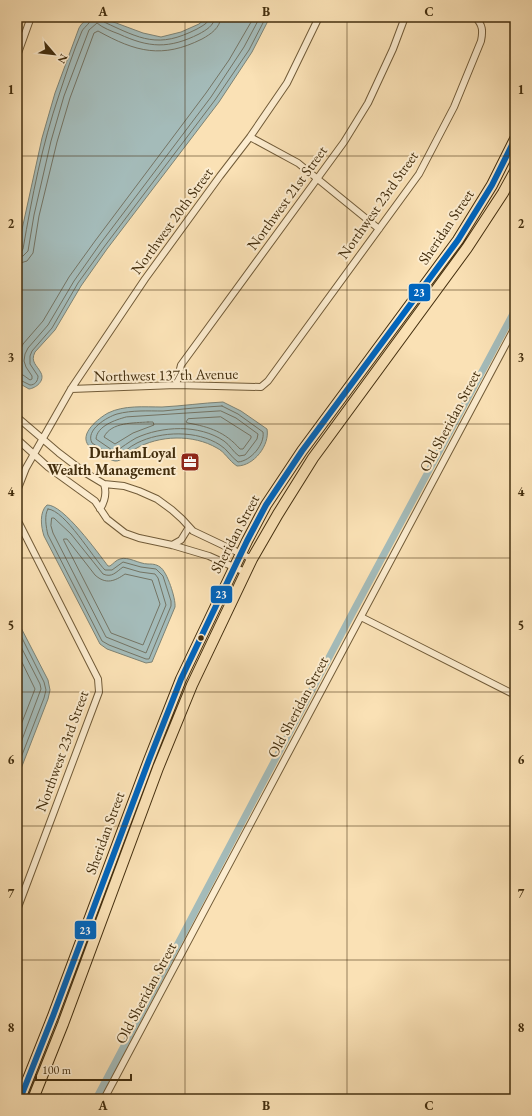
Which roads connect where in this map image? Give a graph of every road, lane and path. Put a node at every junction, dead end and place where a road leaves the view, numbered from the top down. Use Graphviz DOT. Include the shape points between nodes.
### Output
graph roads {
  1 [pos="31,17"];
  2 [pos="319,17"];
  3 [pos="405,17"];
  4 [pos="478,19"];
  5 [pos="17,56"];
  6 [pos="250,138"];
  7 [pos="515,139"];
  8 [pos="515,171"];
  9 [pos="317,179"];
  10 [pos="379,229"];
  11 [pos="515,327"];
  12 [pos="176,385"];
  13 [pos="261,387"];
  14 [pos="71,389"];
  15 [pos="17,417"];
  16 [pos="17,439"];
  17 [pos="43,439"];
  18 [pos="34,454"];
  19 [pos="104,484"];
  20 [pos="17,491"];
  21 [pos="100,509"];
  22 [pos="17,519"];
  23 [pos="189,527"];
  24 [pos="172,545"];
  25 [pos="240,554"];
  26 [pos="252,560"];
  27 [pos="234,567"];
  28 [pos="246,572"];
  29 [pos="361,617"];
  30 [pos="515,695"];
  31 [pos="17,910"];
  32 [pos="20,1099"];
  33 [pos="33,1099"];
  34 [pos="104,1099"];
  1 -- 5 [label="street"];
  2 -- 6 [label="street, Northwest 20th Street" via="287,83"];
  3 -- 9 [label="street, Northwest 21st Street" via="368,102 344,142"];
  4 -- 10 [label="street, Northwest 23rd Street" via="483,30 454,107 419,174"];
  6 -- 9 [label="street" via="298,163"];
  6 -- 14 [label="street, Northwest 20th Street" via="145,279"];
  7 -- 25 [label="main road, Sheridan Street" via="492,185 458,240 302,451 266,505"];
  8 -- 26 [label="main road, Sheridan Street" via="467,248 313,458"];
  9 -- 10 [label="street"];
  9 -- 12 [label="street, Northwest 21st Street" via="181,365"];
  10 -- 13 [label="street, Northwest 23rd Street"];
  11 -- 29 [label="street, Old Sheridan Street"];
  12 -- 13 [label="street, Northwest 137th Avenue"];
  12 -- 14 [label="street, Northwest 137th Avenue"];
  14 -- 17 [label="street, Northwest 20th Street"];
  15 -- 17 [label="street"];
  16 -- 18 [label="street"];
  17 -- 18 [label="street"];
  17 -- 19 [label="street"];
  18 -- 20 [label="street"];
  18 -- 21 [label="street" via="95,501"];
  19 -- 21 [label="street" via="105,499"];
  19 -- 23 [label="street" via="124,486 157,499"];
  21 -- 24 [label="street" via="111,523 125,533"];
  22 -- 31 [label="street, Northwest 23rd Street" via="98,679 99,692"];
  23 -- 24 [label="street" via="180,540"];
  23 -- 25 [label="street" via="193,532"];
  24 -- 27 [label="street"];
  25 -- 26 [label="street"];
  25 -- 27 [label="main road, Sheridan Street"];
  26 -- 28 [label="main road, Sheridan Street"];
  27 -- 28 [label="street"];
  27 -- 32 [label="main road, Sheridan Street" via="175,694 148,760"];
  28 -- 33 [label="main road, Sheridan Street" via="192,685 158,768"];
  29 -- 30 [label="street"];
  29 -- 34 [label="street, Old Sheridan Street"];
}
